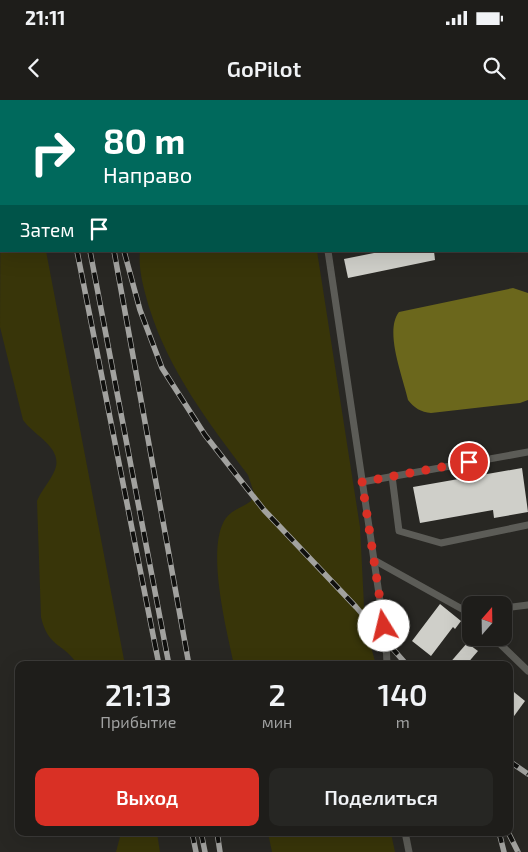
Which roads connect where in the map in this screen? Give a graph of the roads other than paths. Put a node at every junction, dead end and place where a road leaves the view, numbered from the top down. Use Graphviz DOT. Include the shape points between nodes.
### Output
graph roads {
  1 [pos="328,252"];
  2 [pos="528,454"];
  3 [pos="392,476"];
  4 [pos="362,482"];
  5 [pos="528,525"];
  6 [pos="374,560"];
  7 [pos="528,604"];
  8 [pos="512,607"];
  9 [pos="462,608"];
  10 [pos="502,646"];
  11 [pos="387,661"];
  12 [pos="528,672"];
  13 [pos="406,836"];
  14 [pos="409,852"];
  1 -- 4 [label="lane"];
  2 -- 3 [label="lane"];
  3 -- 4 [label="lane"];
  3 -- 5 [label="lane" via="399,531 441,543"];
  4 -- 6 [label="lane"];
  6 -- 9 [label="lane"];
  6 -- 11 [label="lane"];
  7 -- 8 [label="lane"];
  10 -- 12 [label="lane"];
  13 -- 14 [label="lane"];
}
